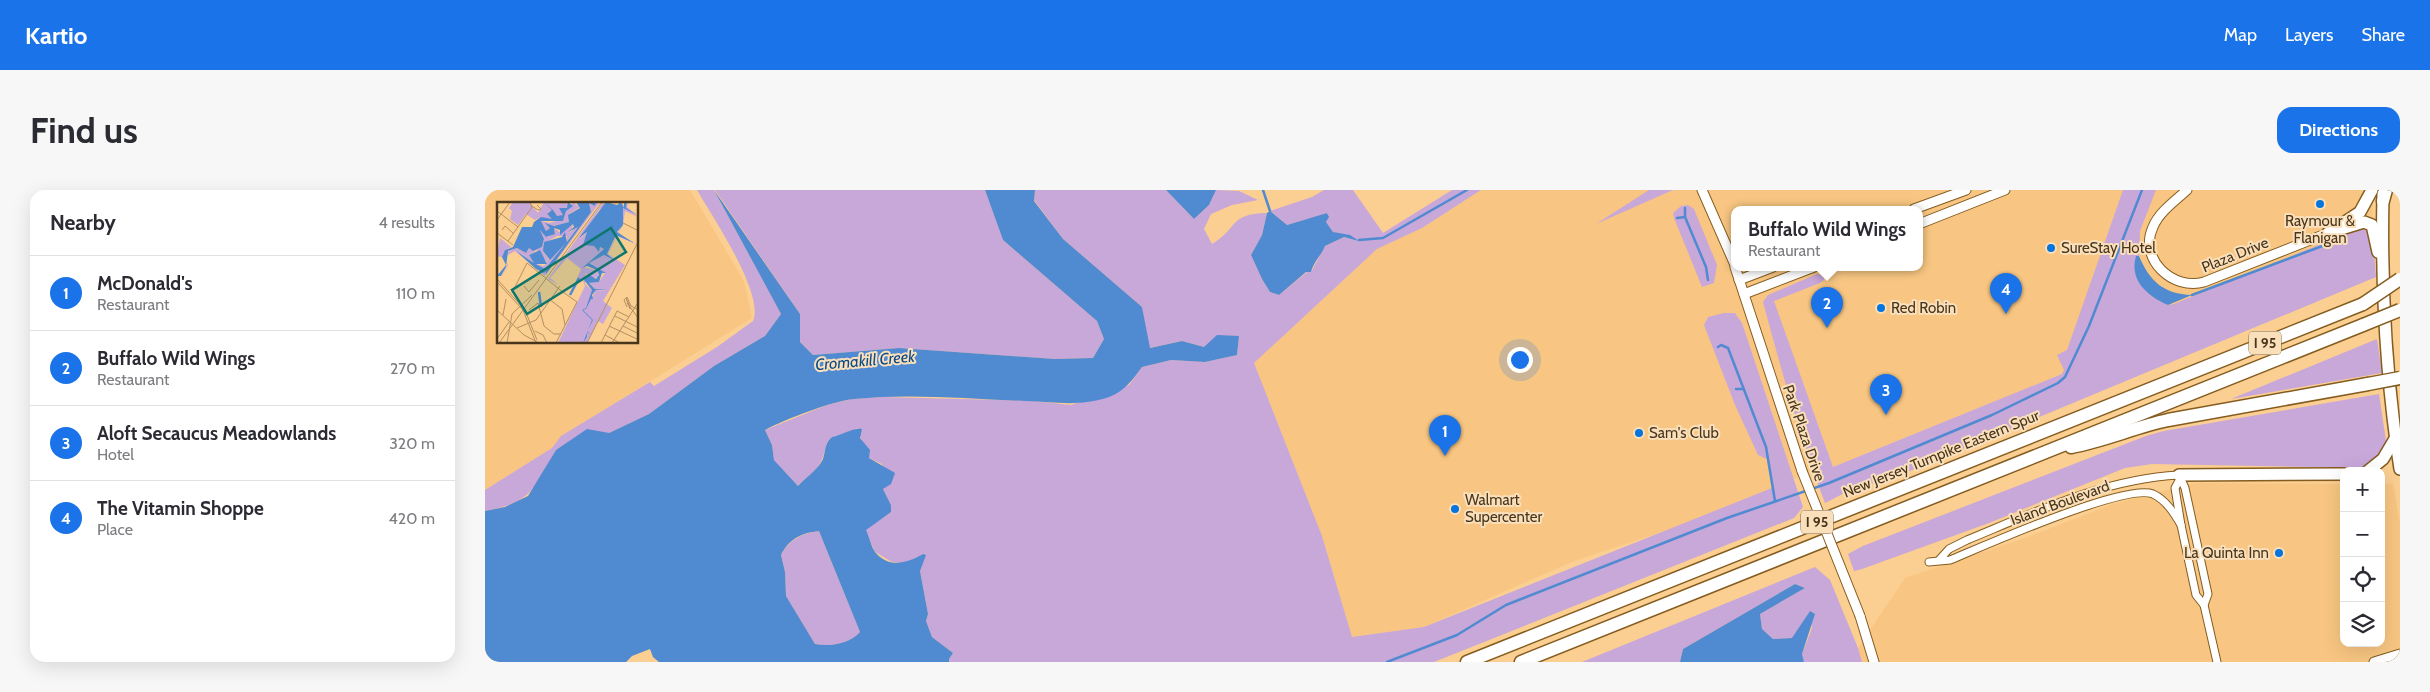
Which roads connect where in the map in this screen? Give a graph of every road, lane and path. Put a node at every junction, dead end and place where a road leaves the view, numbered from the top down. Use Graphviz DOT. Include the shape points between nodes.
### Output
graph roads {
  1 [pos="1701,190"];
  2 [pos="2005,190"];
  3 [pos="2187,190"];
  4 [pos="2372,190"];
  5 [pos="1960,191"];
  6 [pos="2384,194"];
  7 [pos="1922,206"];
  8 [pos="1963,207"];
  9 [pos="1923,222"];
  10 [pos="2328,233"];
  11 [pos="1731,257"];
  12 [pos="2383,270"];
  13 [pos="1736,271"];
  14 [pos="1763,271"];
  15 [pos="1804,271"];
  16 [pos="2400,279"];
  17 [pos="1739,280"];
  18 [pos="2400,289"];
  19 [pos="1744,294"];
  20 [pos="2363,304"];
  21 [pos="2400,310"];
  22 [pos="2400,378"];
  23 [pos="2396,437"];
  24 [pos="2044,452"];
  25 [pos="2373,467"];
  26 [pos="2400,468"];
  27 [pos="2340,474"];
  28 [pos="2180,477"];
  29 [pos="2181,525"];
  30 [pos="1939,560"];
  31 [pos="1929,562"];
  32 [pos="2204,605"];
  33 [pos="2400,654"];
  34 [pos="1467,662"];
  35 [pos="1521,662"];
  36 [pos="1874,662"];
  37 [pos="2217,662"];
  38 [pos="2374,662"];
  1 -- 11 [label="street, Park Plaza Drive"];
  2 -- 8 [label="street"];
  3 -- 10 [label="street, Plaza Drive" via="2157,219 2151,232 2151,252 2157,266 2179,282 2203,282"];
  4 -- 10 [label="main road" via="2356,216"];
  5 -- 7 [label="street"];
  5 -- 8 [label="street"];
  6 -- 12 [label="main road"];
  8 -- 9 [label="street"];
  10 -- 12 [label="main road" via="2364,222 2371,225"];
  12 -- 23 [label="main road" via="2390,393"];
  13 -- 17 [label="street, Park Plaza Drive"];
  14 -- 17 [label="street"];
  15 -- 19 [label="street"];
  16 -- 20 [label="highway, bridge"];
  17 -- 19 [label="street, Park Plaza Drive"];
  18 -- 20 [label="highway, New Jersey Turnpike Eastern Spur / I 95, bridge"];
  19 -- 36 [label="street, Park Plaza Drive, bridge" via="1801,471 1860,616"];
  20 -- 34 [label="highway, New Jersey Turnpike Eastern Spur / I 95"];
  21 -- 24 [label="highway, I 95, bridge"];
  22 -- 24 [label="highway, bridge" via="2168,420 2131,429 2096,443"];
  23 -- 25 [label="main road" via="2383,459"];
  23 -- 26 [label="main road"];
  24 -- 35 [label="highway, I 95"];
  27 -- 28 [label="main road"];
  28 -- 29 [label="street" via="2175,488"];
  28 -- 30 [label="street, Island Boulevard" via="2124,482 2087,493 1967,540 1949,549"];
  28 -- 32 [label="street" via="2208,594"];
  29 -- 30 [label="street, Island Boulevard" via="2160,498 2145,492 2130,494 2091,504 1950,560"];
  29 -- 32 [label="street" via="2196,595"];
  30 -- 31 [label="street, Island Boulevard"];
  32 -- 37 [label="street"];
  33 -- 38 [label="street"];
}
